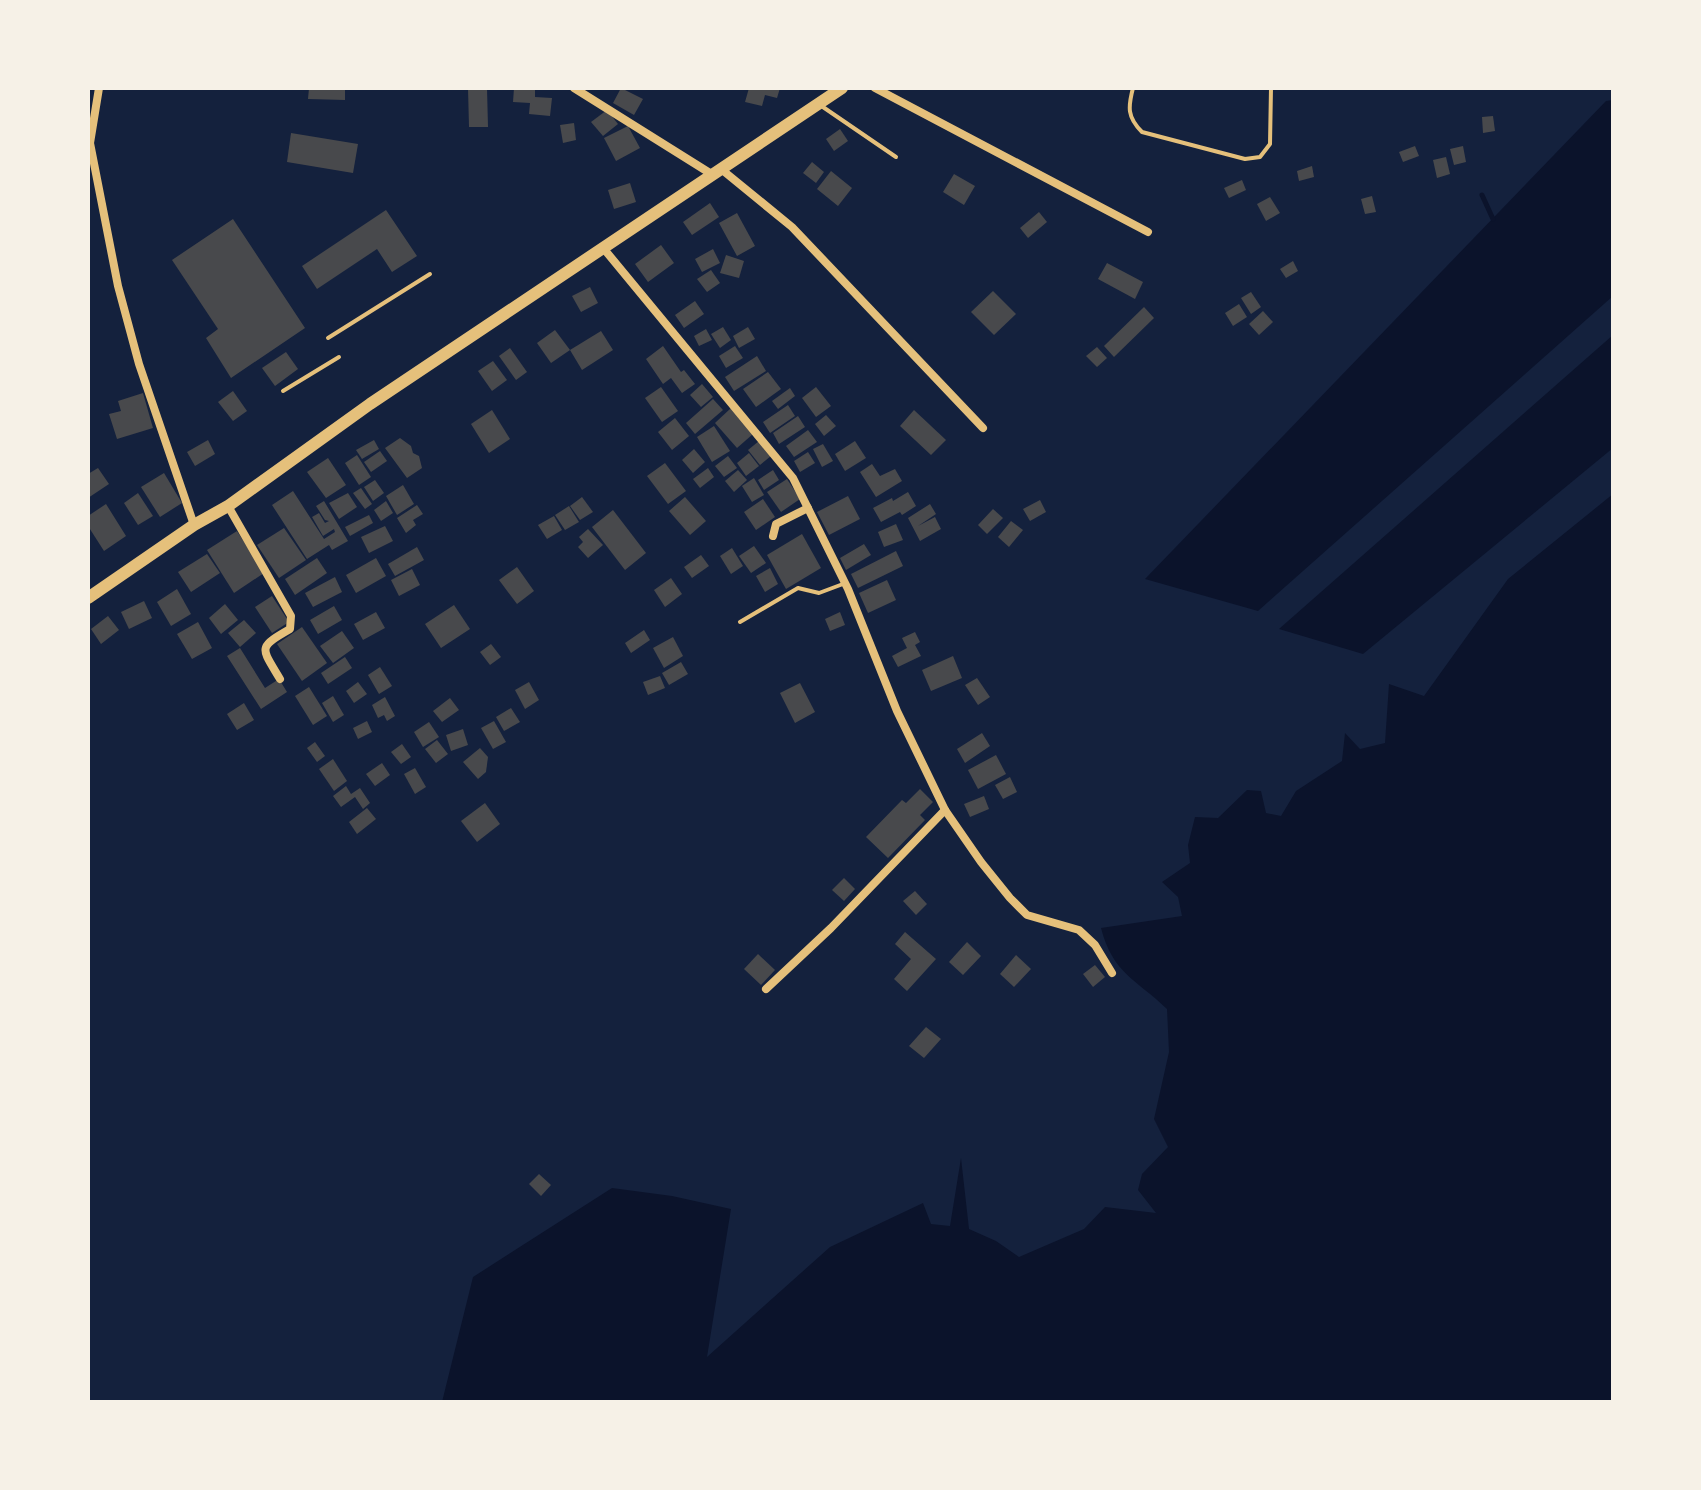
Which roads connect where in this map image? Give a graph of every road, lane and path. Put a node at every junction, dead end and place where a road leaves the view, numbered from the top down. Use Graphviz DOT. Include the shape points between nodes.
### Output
graph roads {
  1 [pos="99,88"];
  2 [pos="574,88"];
  3 [pos="842,88"];
  4 [pos="875,88"];
  5 [pos="1133,88"];
  6 [pos="1271,88"];
  7 [pos="818,104"];
  8 [pos="89,143"];
  9 [pos="896,157"];
  10 [pos="717,172"];
  11 [pos="1148,232"];
  12 [pos="604,249"];
  13 [pos="430,274"];
  14 [pos="328,338"];
  15 [pos="339,357"];
  16 [pos="283,391"];
  17 [pos="983,428"];
  18 [pos="228,506"];
  19 [pos="808,508"];
  20 [pos="194,525"];
  21 [pos="773,536"];
  22 [pos="845,583"];
  23 [pos="88,598"];
  24 [pos="740,622"];
  25 [pos="280,679"];
  26 [pos="945,810"];
  27 [pos="1112,973"];
  28 [pos="766,989"];
  1 -- 8 [label="street"];
  2 -- 10 [label="street"];
  3 -- 7 [label="main road"];
  4 -- 11 [label="street"];
  5 -- 6 [label="lane" via="1130,120 1142,132 1245,159 1260,157 1270,144"];
  7 -- 9 [label="lane"];
  7 -- 10 [label="main road"];
  8 -- 20 [label="street" via="139,364"];
  10 -- 12 [label="main road"];
  10 -- 17 [label="street" via="792,227"];
  12 -- 18 [label="main road" via="370,404"];
  12 -- 19 [label="street" via="793,478"];
  13 -- 14 [label="lane"];
  15 -- 16 [label="lane"];
  18 -- 20 [label="main road"];
  18 -- 25 [label="street" via="291,616 290,629 265,648"];
  19 -- 21 [label="street" via="776,524"];
  19 -- 22 [label="street"];
  20 -- 23 [label="main road"];
  22 -- 24 [label="lane" via="819,593 798,588"];
  22 -- 26 [label="street" via="897,711"];
  26 -- 27 [label="street" via="1027,915 1079,930"];
  26 -- 28 [label="street"];
}
